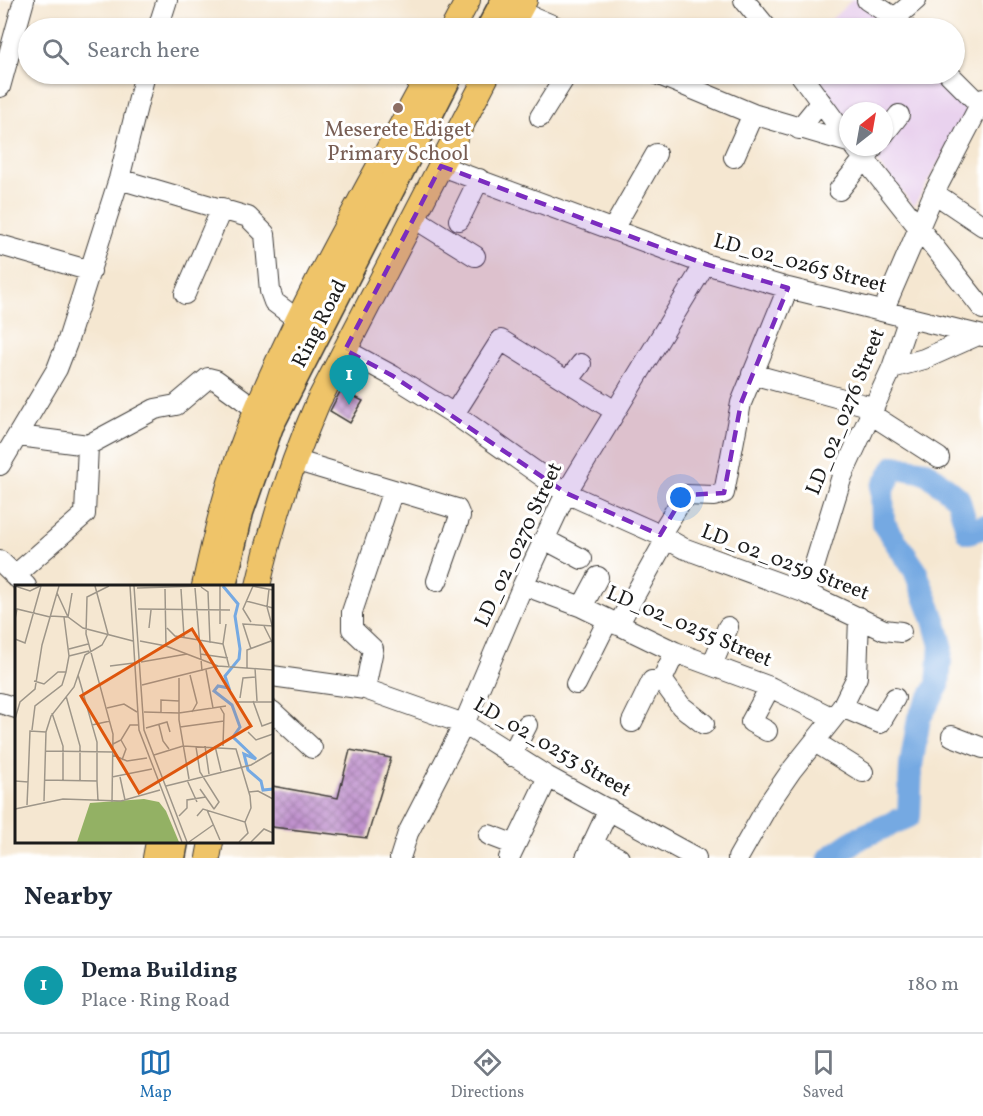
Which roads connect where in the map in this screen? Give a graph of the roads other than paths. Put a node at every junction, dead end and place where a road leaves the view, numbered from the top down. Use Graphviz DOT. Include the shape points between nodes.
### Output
graph roads {
  1 [pos="24,0"];
  2 [pos="167,0"];
  3 [pos="468,0"];
  4 [pos="488,0"];
  5 [pos="867,0"];
  6 [pos="916,0"];
  7 [pos="750,2"];
  8 [pos="515,10"];
  9 [pos="23,18"];
  10 [pos="161,18"];
  11 [pos="458,18"];
  12 [pos="478,18"];
  13 [pos="535,18"];
  14 [pos="760,18"];
  15 [pos="893,18"];
  16 [pos="903,18"];
  17 [pos="18,41"];
  18 [pos="143,84"];
  19 [pos="424,84"];
  20 [pos="445,84"];
  21 [pos="463,84"];
  22 [pos="483,84"];
  23 [pos="561,84"];
  24 [pos="681,84"];
  25 [pos="808,84"];
  26 [pos="960,84"];
  27 [pos="0,87"];
  28 [pos="821,102"];
  29 [pos="982,104"];
  30 [pos="753,114"];
  31 [pos="899,115"];
  32 [pos="540,117"];
  33 [pos="893,123"];
  34 [pos="839,127"];
  35 [pos="799,129"];
  36 [pos="839,138"];
  37 [pos="656,154"];
  38 [pos="862,156"];
  39 [pos="869,156"];
  40 [pos="734,157"];
  41 [pos="441,166"];
  42 [pos="119,179"];
  43 [pos="479,179"];
  44 [pos="839,190"];
  45 [pos="934,193"];
  46 [pos="222,207"];
  47 [pos="414,218"];
  48 [pos="459,220"];
  49 [pos="983,226"];
  50 [pos="919,228"];
  51 [pos="613,229"];
  52 [pos="0,245"];
  53 [pos="475,256"];
  54 [pos="705,264"];
  55 [pos="91,271"];
  56 [pos="788,288"];
  57 [pos="185,294"];
  58 [pos="983,309"];
  59 [pos="883,311"];
  60 [pos="909,318"];
  61 [pos="298,320"];
  62 [pos="980,335"];
  63 [pos="345,350"];
  64 [pos="580,364"];
  65 [pos="892,368"];
  66 [pos="752,374"];
  67 [pos="568,381"];
  68 [pos="256,409"];
  69 [pos="870,410"];
  70 [pos="615,411"];
  71 [pos="454,414"];
  72 [pos="19,436"];
  73 [pos="88,446"];
  74 [pos="939,458"];
  75 [pos="294,460"];
  76 [pos="0,465"];
  77 [pos="393,490"];
  78 [pos="566,494"];
  79 [pos="663,537"];
  80 [pos="544,538"];
  81 [pos="582,559"];
  82 [pos="0,561"];
  83 [pos="598,577"];
  84 [pos="20,581"];
  85 [pos="436,581"];
  86 [pos="204,585"];
  87 [pos="222,585"];
  88 [pos="241,585"];
  89 [pos="258,585"];
  90 [pos="524,585"];
  91 [pos="806,593"];
  92 [pos="582,607"];
  93 [pos="859,617"];
  94 [pos="613,622"];
  95 [pos="728,627"];
  96 [pos="902,632"];
  97 [pos="675,652"];
  98 [pos="712,665"];
  99 [pos="273,676"];
  100 [pos="662,680"];
  101 [pos="576,684"];
  102 [pos="770,687"];
  103 [pos="365,689"];
  104 [pos="895,698"];
  105 [pos="0,703"];
  106 [pos="15,708"];
  107 [pos="273,712"];
  108 [pos="837,713"];
  109 [pos="632,722"];
  110 [pos="464,724"];
  111 [pos="704,724"];
  112 [pos="527,725"];
  113 [pos="767,731"];
  114 [pos="952,736"];
  115 [pos="815,742"];
  116 [pos="312,748"];
  117 [pos="983,748"];
  118 [pos="512,756"];
  119 [pos="863,772"];
  120 [pos="548,777"];
  121 [pos="609,808"];
  122 [pos="489,835"];
  123 [pos="158,843"];
  124 [pos="174,843"];
  125 [pos="193,843"];
  126 [pos="211,843"];
  127 [pos="669,850"];
  128 [pos="512,851"];
  129 [pos="589,851"];
  130 [pos="155,858"];
  131 [pos="171,858"];
  132 [pos="190,858"];
  133 [pos="208,858"];
  134 [pos="400,858"];
  135 [pos="619,858"];
  136 [pos="696,858"];
  137 [pos="738,858"];
  1 -- 9 [label="street"];
  2 -- 10 [label="street"];
  3 -- 11 [label="main road"];
  4 -- 12 [label="highway"];
  5 -- 15 [label="street"];
  6 -- 16 [label="street"];
  7 -- 14 [label="street"];
  8 -- 13 [label="street"];
  17 -- 27 [label="street"];
  18 -- 42 [label="street"];
  19 -- 61 [label="main road"];
  20 -- 87 [label="highway, Ring Road" via="269,426 239,512"];
  21 -- 88 [label="highway, Ring Road" via="296,408 266,487"];
  22 -- 41 [label="main road"];
  23 -- 32 [label="street"];
  24 -- 30 [label="street"];
  25 -- 28 [label="street"];
  26 -- 29 [label="street"];
  28 -- 34 [label="street"];
  28 -- 35 [label="street"];
  29 -- 45 [label="street"];
  30 -- 35 [label="street"];
  30 -- 40 [label="street"];
  31 -- 33 [label="street"];
  35 -- 36 [label="street"];
  37 -- 51 [label="street"];
  38 -- 44 [label="street"];
  39 -- 50 [label="street"];
  41 -- 43 [label="street, LD_02_0265 Street"];
  41 -- 47 [label="main road"];
  42 -- 46 [label="street"];
  42 -- 55 [label="street"];
  43 -- 48 [label="street"];
  43 -- 51 [label="street, LD_02_0265 Street"];
  45 -- 49 [label="street"];
  45 -- 50 [label="street"];
  46 -- 57 [label="street"];
  46 -- 61 [label="street" via="248,217 265,234 274,302"];
  47 -- 53 [label="street"];
  47 -- 63 [label="main road"];
  50 -- 58 [label="street"];
  50 -- 59 [label="street"];
  51 -- 54 [label="street, LD_02_0265 Street"];
  52 -- 55 [label="street"];
  54 -- 56 [label="street, LD_02_0265 Street"];
  54 -- 70 [label="street, LD_02_0270 Street"];
  55 -- 72 [label="street" via="57,369"];
  56 -- 59 [label="street, LD_02_0265 Street"];
  56 -- 66 [label="street"];
  59 -- 60 [label="street, LD_02_0265 Street"];
  60 -- 62 [label="street, LD_02_0265 Street"];
  60 -- 65 [label="street, LD_02_0276 Street"];
  61 -- 68 [label="main road"];
  62 -- 65 [label="street, LD_02_0265 Street"];
  63 -- 71 [label="street, LD_02_0259 Street"];
  63 -- 75 [label="main road"];
  64 -- 67 [label="street"];
  65 -- 69 [label="street, LD_02_0276 Street"];
  66 -- 69 [label="street"];
  66 -- 79 [label="street" via="741,403 724,493 685,495"];
  67 -- 70 [label="street"];
  67 -- 71 [label="street" via="501,340"];
  68 -- 73 [label="street" via="208,378 176,405 154,409"];
  68 -- 86 [label="main road" via="215,535"];
  69 -- 74 [label="street"];
  69 -- 91 [label="street, LD_02_0276 Street" via="842,476"];
  70 -- 78 [label="street, LD_02_0270 Street"];
  71 -- 78 [label="street, LD_02_0259 Street"];
  72 -- 73 [label="street"];
  72 -- 76 [label="street"];
  73 -- 84 [label="street" via="84,514"];
  75 -- 77 [label="street"];
  75 -- 89 [label="main road" via="270,532"];
  77 -- 85 [label="street" via="459,511"];
  77 -- 103 [label="street" via="352,612 352,629 373,649"];
  78 -- 79 [label="street, LD_02_0259 Street"];
  78 -- 80 [label="street, LD_02_0270 Street"];
  79 -- 91 [label="street, LD_02_0259 Street" via="726,565"];
  79 -- 94 [label="street"];
  80 -- 81 [label="street"];
  80 -- 90 [label="street, LD_02_0270 Street"];
  82 -- 84 [label="street"];
  83 -- 92 [label="street"];
  90 -- 92 [label="street, LD_02_0255 Street"];
  90 -- 110 [label="street, LD_02_0270 Street"];
  91 -- 93 [label="street, LD_02_0259 Street"];
  92 -- 94 [label="street, LD_02_0255 Street"];
  93 -- 96 [label="street, LD_02_0259 Street" via="884,630"];
  93 -- 108 [label="street" via="857,677"];
  94 -- 97 [label="street, LD_02_0255 Street"];
  94 -- 101 [label="street"];
  95 -- 98 [label="street"];
  97 -- 98 [label="street, LD_02_0255 Street"];
  97 -- 100 [label="street"];
  98 -- 102 [label="street, LD_02_0255 Street"];
  99 -- 103 [label="street, LD_02_0253 Street"];
  100 -- 109 [label="street" via="652,681"];
  100 -- 111 [label="street" via="681,706"];
  102 -- 108 [label="street, LD_02_0255 Street"];
  102 -- 113 [label="street" via="751,722"];
  103 -- 110 [label="street, LD_02_0253 Street"];
  104 -- 108 [label="street, LD_02_0255 Street" via="880,723"];
  105 -- 106 [label="street"];
  107 -- 116 [label="street"];
  108 -- 115 [label="street"];
  110 -- 118 [label="street, LD_02_0253 Street"];
  110 -- 134 [label="street, LD_02_0270 Street" via="408,833"];
  112 -- 118 [label="street"];
  114 -- 117 [label="street"];
  115 -- 119 [label="street"];
  115 -- 137 [label="street" via="784,780"];
  118 -- 120 [label="street, LD_02_0253 Street"];
  120 -- 121 [label="street, LD_02_0253 Street"];
  120 -- 128 [label="street"];
  121 -- 127 [label="street, LD_02_0253 Street"];
  121 -- 129 [label="street"];
  122 -- 128 [label="street"];
  123 -- 130 [label="main road"];
  124 -- 131 [label="highway"];
  125 -- 132 [label="highway"];
  126 -- 133 [label="main road"];
  127 -- 136 [label="street, LD_02_0253 Street"];
  129 -- 135 [label="street"];
}
